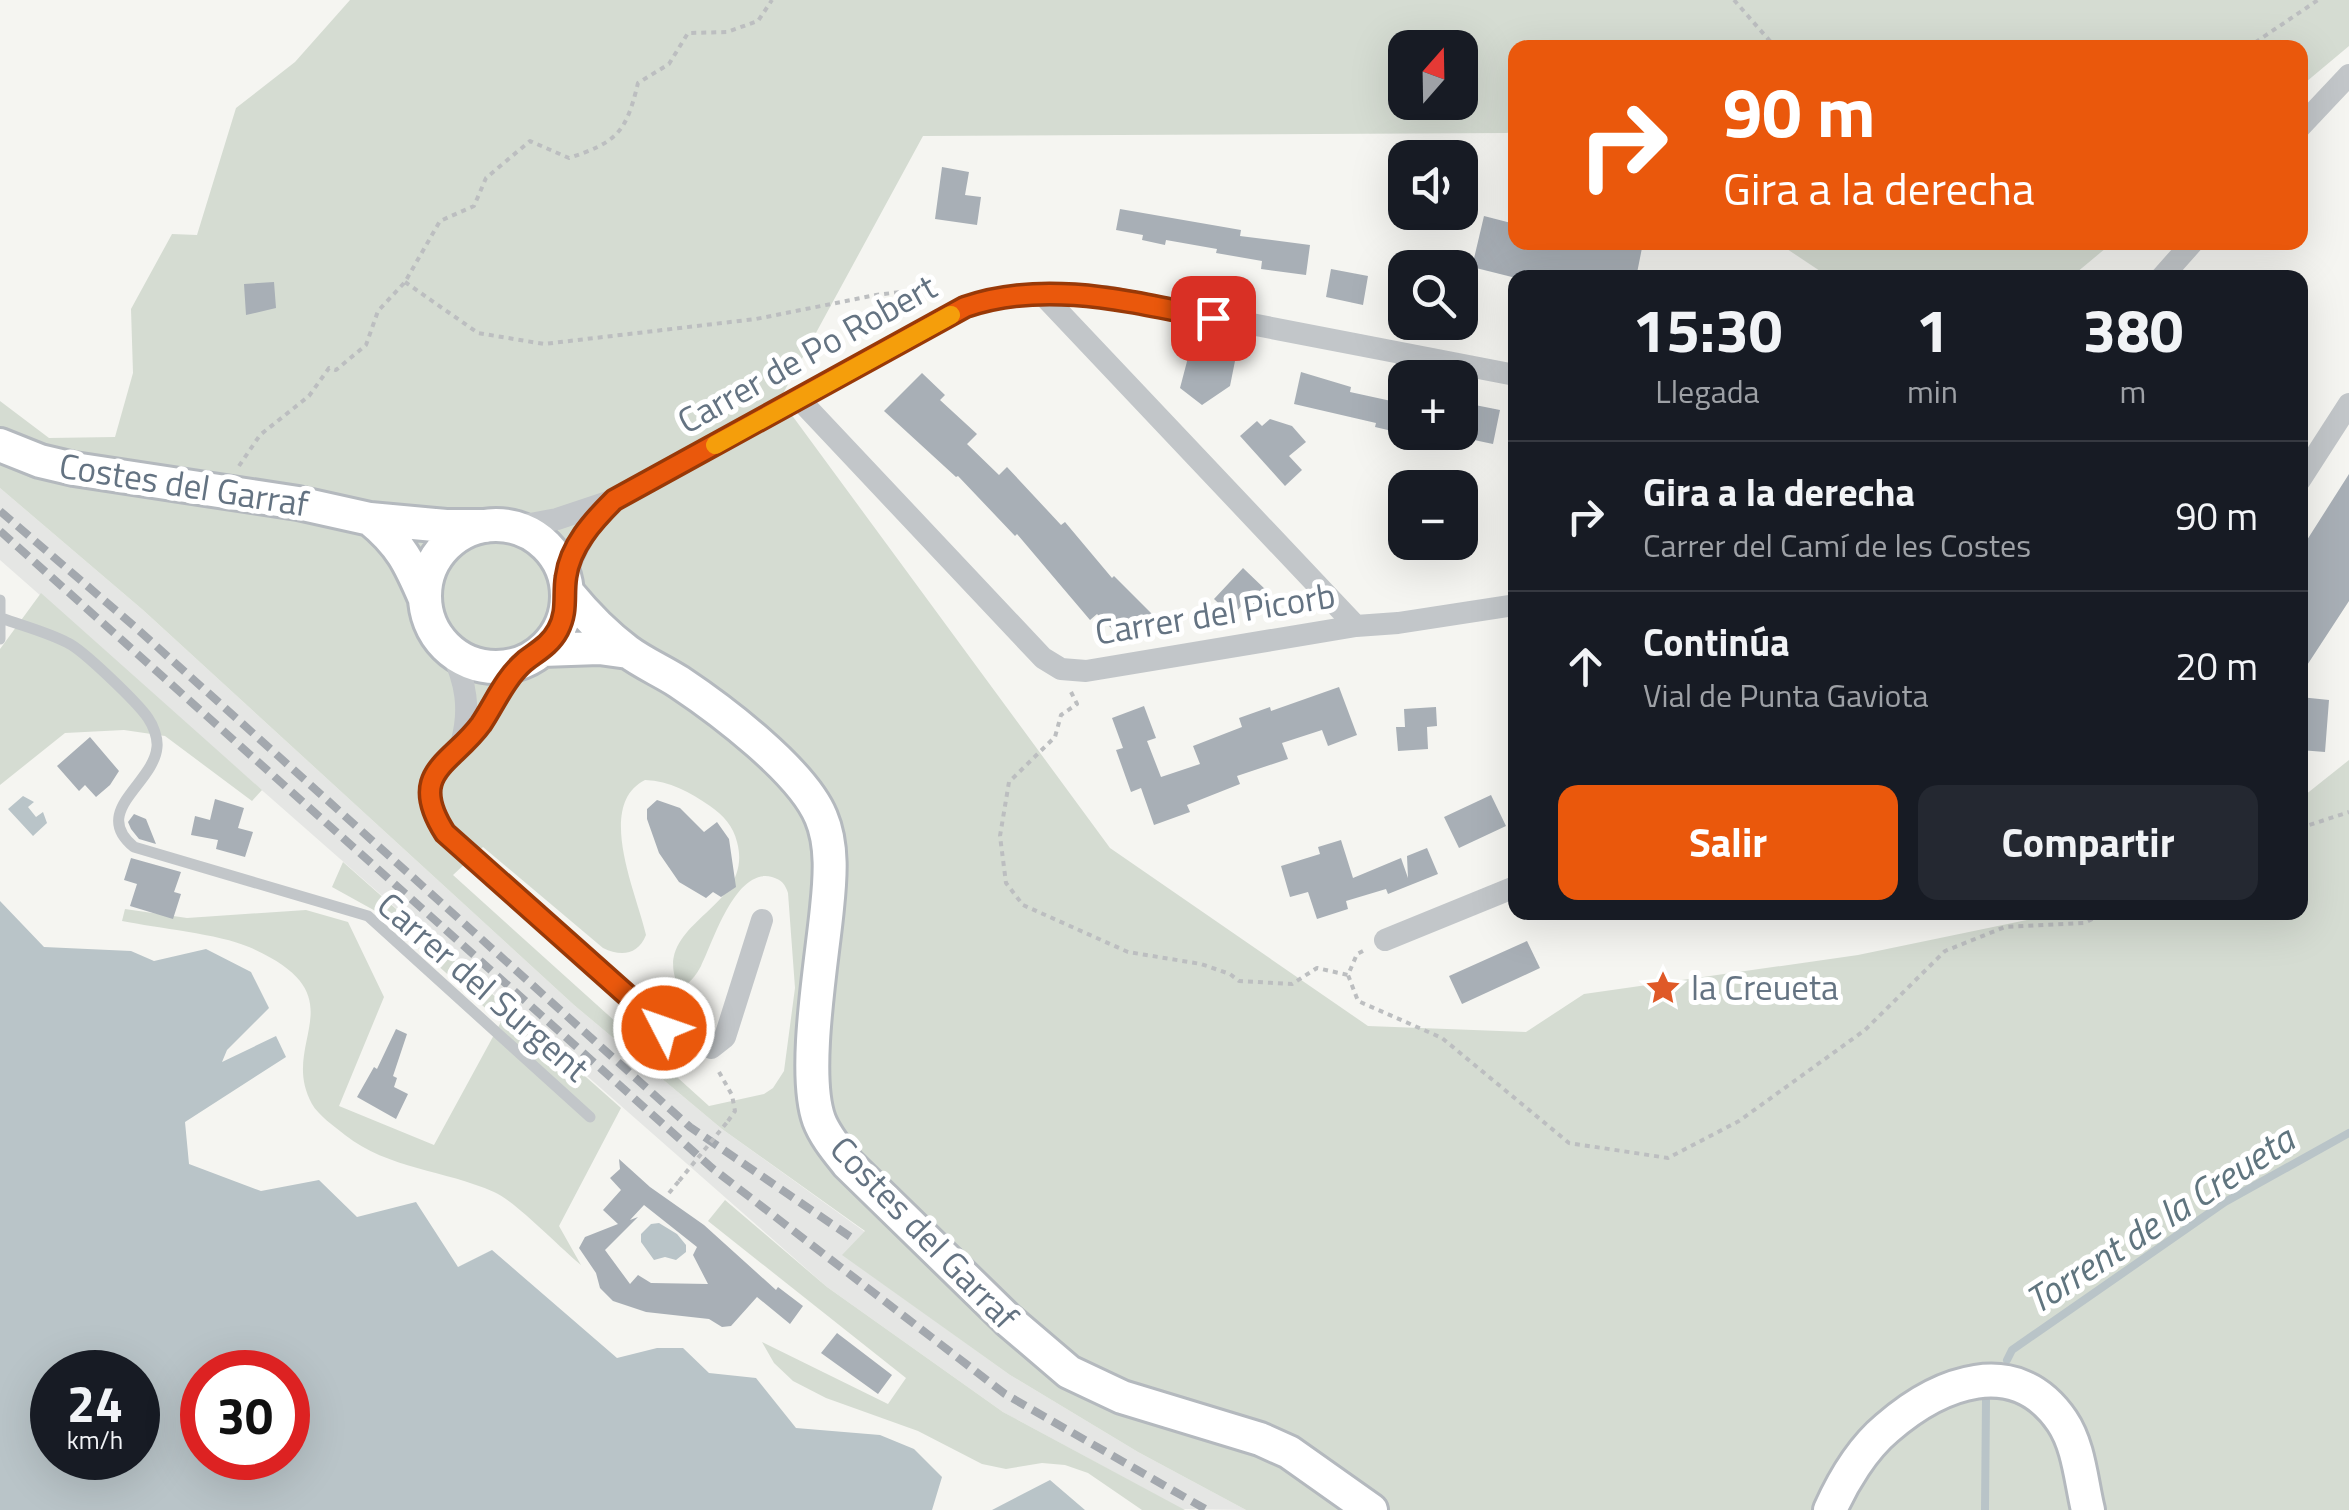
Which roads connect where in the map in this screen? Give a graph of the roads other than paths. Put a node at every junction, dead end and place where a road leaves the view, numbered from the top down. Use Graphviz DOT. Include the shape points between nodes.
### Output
graph roads {
  1 [pos="2349,75"];
  2 [pos="2308,119"];
  3 [pos="2185,250"];
  4 [pos="2167,270"];
  5 [pos="1042,294"];
  6 [pos="1508,374"];
  7 [pos="799,399"];
  8 [pos="2349,404"];
  9 [pos="0,446"];
  10 [pos="2308,468"];
  11 [pos="614,500"];
  12 [pos="370,519"];
  13 [pos="500,526"];
  14 [pos="566,586"];
  15 [pos="424,599"];
  16 [pos="0,600"];
  17 [pos="1508,606"];
  18 [pos="2,618"];
  19 [pos="1356,626"];
  20 [pos="0,639"];
  21 [pos="450,650"];
  22 [pos="628,652"];
  23 [pos="534,655"];
  24 [pos="461,744"];
  25 [pos="1508,890"];
  26 [pos="762,920"];
  27 [pos="1385,940"];
  28 [pos="590,1116"];
  29 [pos="1371,1510"];
  30 [pos="1830,1510"];
  31 [pos="2088,1510"];
  1 -- 2 [label="street"];
  3 -- 4 [label="street"];
  5 -- 6 [label="street, Carrer de Po Robert" via="1106,296"];
  5 -- 7 [label="street, Carrer de Po Robert" via="998,296 965,307"];
  5 -- 19 [label="street"];
  7 -- 11 [label="street, Carrer de Po Robert"];
  7 -- 19 [label="street, Carrer del Picorb" via="1042,658 1061,669 1086,671"];
  8 -- 10 [label="street"];
  9 -- 12 [label="main road, Costes del Garraf" via="74,469"];
  11 -- 13 [label="street, Carrer de Po Robert" via="558,519"];
  11 -- 14 [label="street, Carrer de Po Robert" via="576,547"];
  12 -- 13 [label="main road, Costes del Garraf"];
  12 -- 15 [label="main road" via="408,559"];
  13 -- 14 [label="main road" via="546,546"];
  13 -- 15 [label="main road" via="456,536 441,550"];
  14 -- 22 [label="main road, Costes del Garraf"];
  14 -- 23 [label="main road" via="561,624"];
  15 -- 21 [label="main road" via="432,628"];
  16 -- 18 [label="lane"];
  17 -- 19 [label="street, Carrer del Picorb"];
  18 -- 20 [label="lane"];
  18 -- 28 [label="lane, Carrer del Surgent" via="71,644 148,718 158,751 122,809 120,836 134,847 368,916"];
  21 -- 23 [label="main road" via="486,666"];
  21 -- 24 [label="street" via="466,692"];
  22 -- 23 [label="main road, Costes del Garraf"];
  22 -- 29 [label="main road, Costes del Garraf" via="761,746 821,815 829,884 812,1074 819,1120 848,1164 1069,1372 1122,1397 1289,1452"];
  23 -- 24 [label="street"];
  24 -- 26 [label="street" via="440,764 432,788 431,804 445,833 664,1028 712,1048 725,1038"];
  25 -- 27 [label="street"];
  30 -- 31 [label="main road" via="1886,1428 1938,1394 1983,1379 2013,1382 2042,1398 2062,1421"];
}
